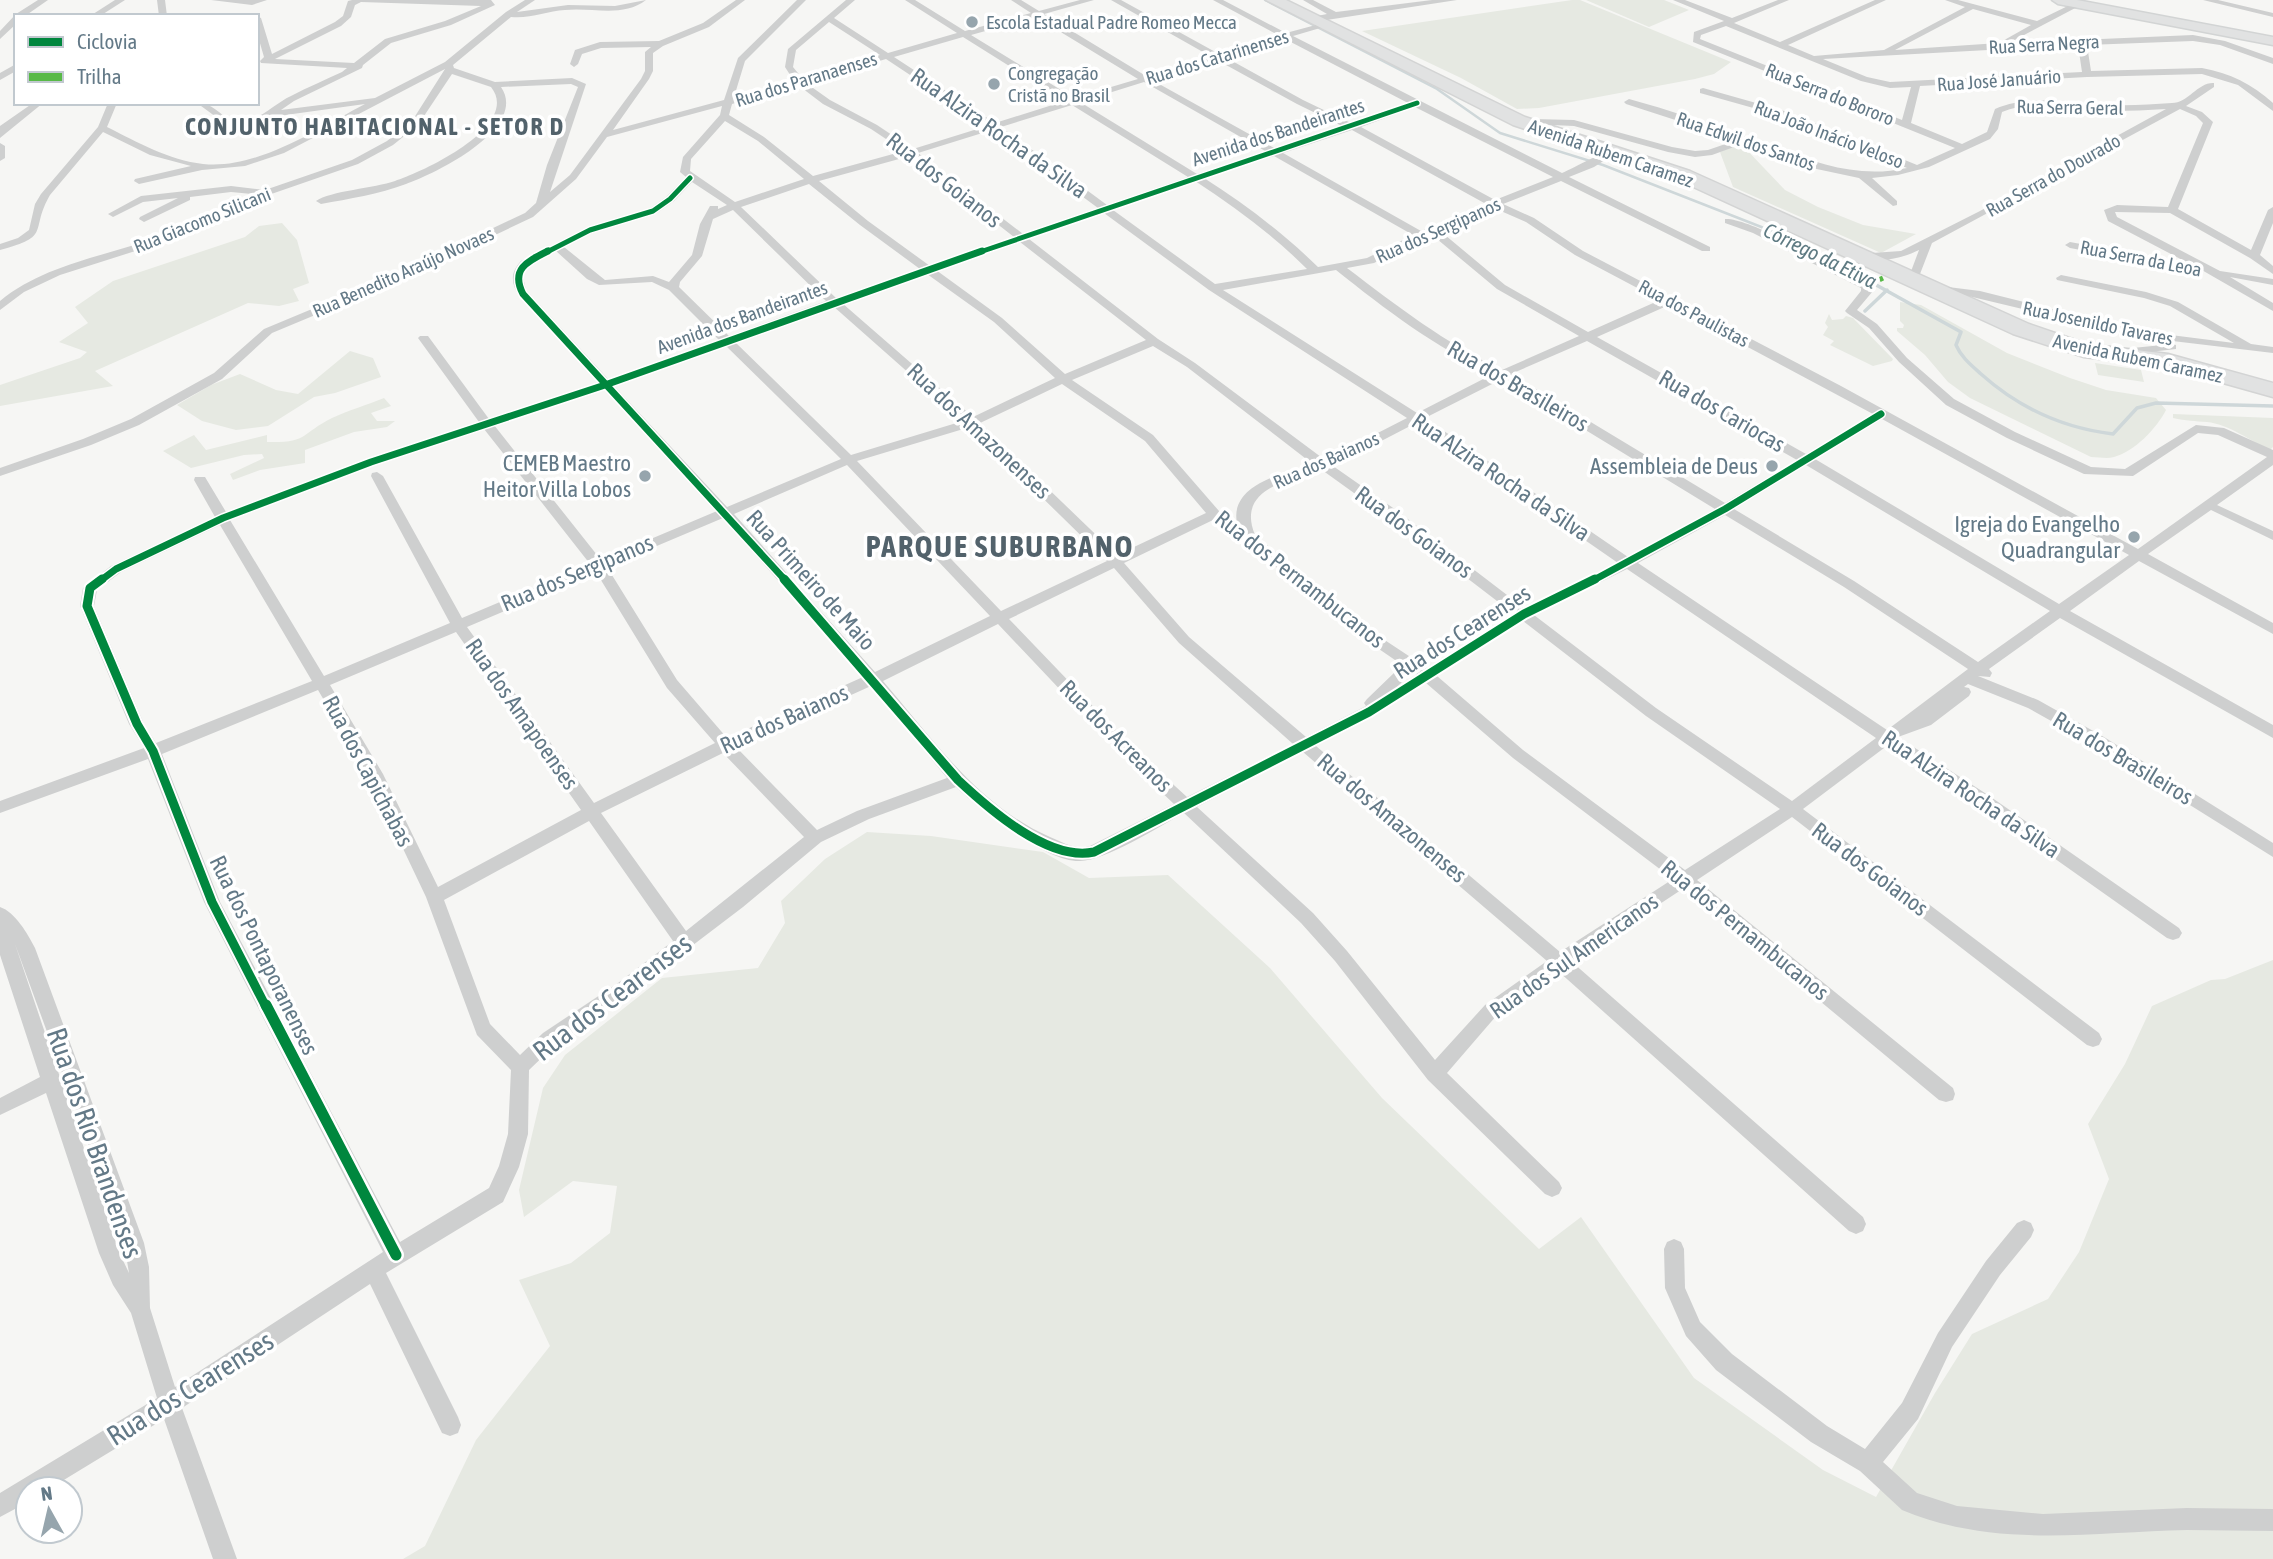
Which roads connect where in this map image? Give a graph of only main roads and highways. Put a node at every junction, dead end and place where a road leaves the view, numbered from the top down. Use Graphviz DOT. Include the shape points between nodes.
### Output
graph roads {
  1 [pos="1274,0"];
  2 [pos="1284,0"];
  3 [pos="1322,22"];
  4 [pos="2269,373"];
  1 -- 3 [label="highway, Avenida Rubem Caramez"];
  2 -- 3 [label="highway, Avenida Rubem Caramez"];
  3 -- 4 [label="highway, Avenida Rubem Caramez" via="1519,121 1607,155 1683,175 2028,331 2084,350"];
  3 -- 4 [label="highway, Avenida Rubem Caramez" via="1533,122 1669,164 1872,256 1919,265 1948,290 2054,335 2123,352 2177,348"];
}
